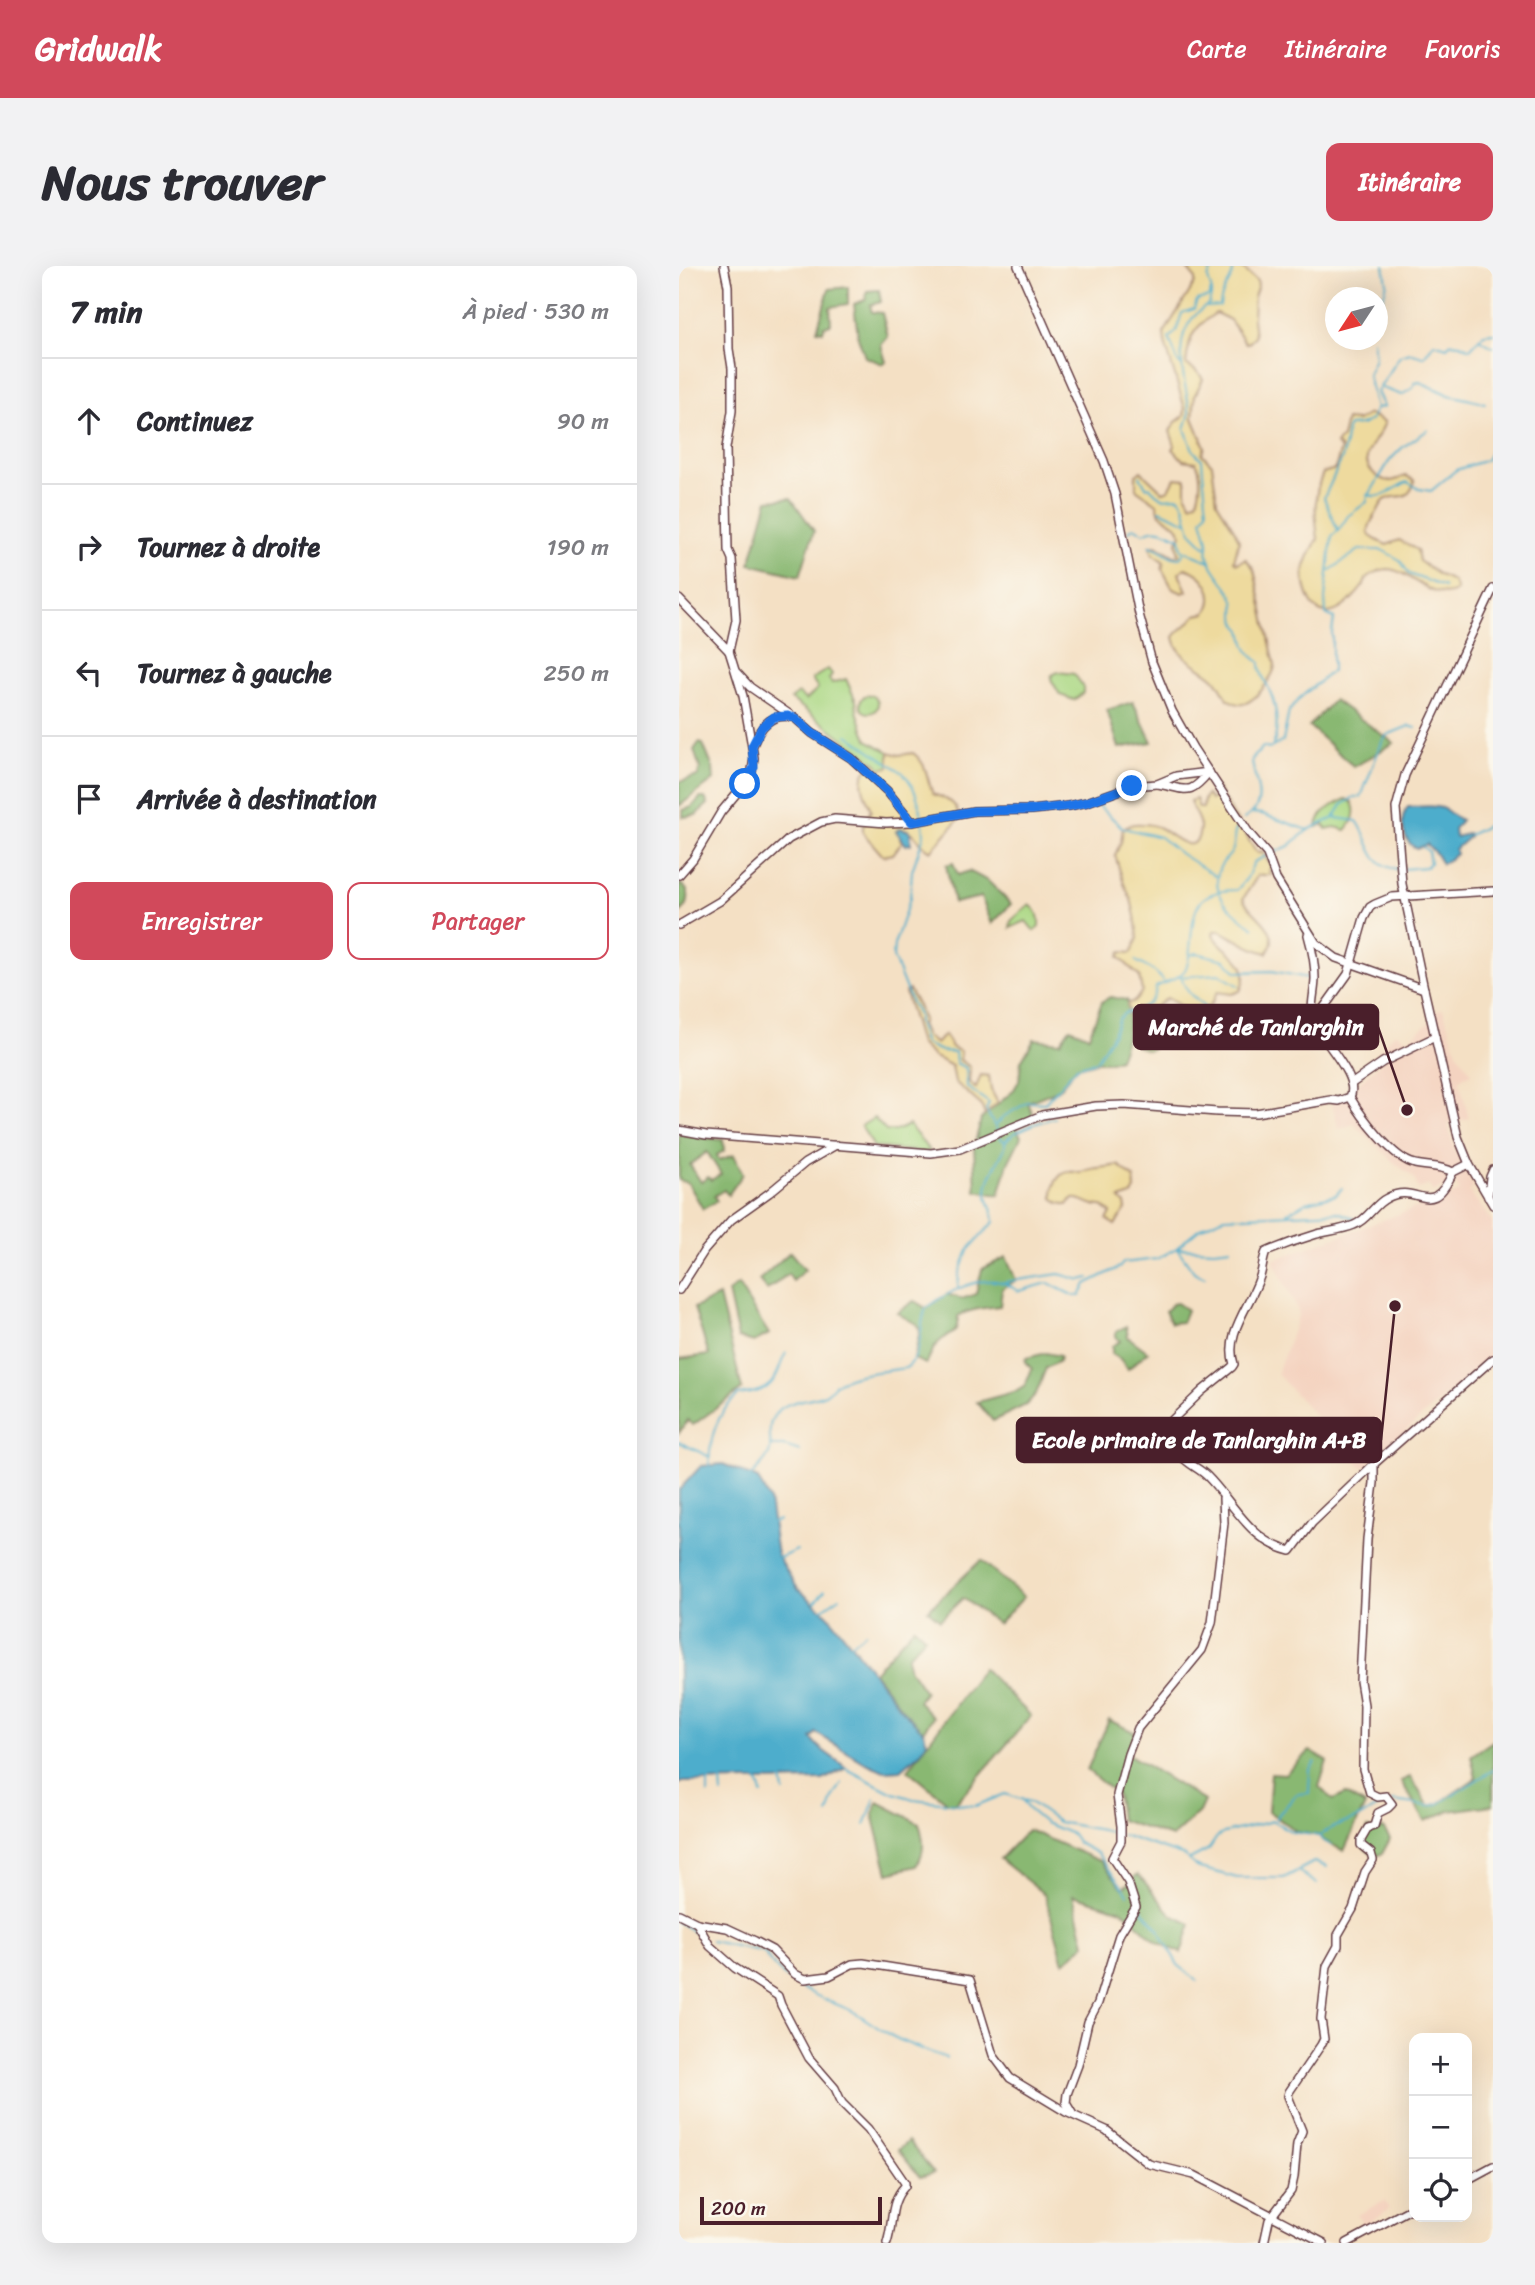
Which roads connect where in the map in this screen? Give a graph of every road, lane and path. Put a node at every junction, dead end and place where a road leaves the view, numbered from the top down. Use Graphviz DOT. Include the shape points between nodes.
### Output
graph roads {
  1 [pos="724,266"];
  2 [pos="1017,266"];
  3 [pos="1493,589"];
  4 [pos="679,599"];
  5 [pos="729,652"];
  6 [pos="736,673"];
  7 [pos="795,718"];
  8 [pos="752,746"];
  9 [pos="1209,772"];
  10 [pos="1157,784"];
  11 [pos="912,822"];
  12 [pos="679,875"];
  13 [pos="1493,891"];
  14 [pos="1405,897"];
  15 [pos="679,925"];
  16 [pos="1306,929"];
  17 [pos="1351,964"];
  18 [pos="1424,989"];
  19 [pos="1314,1021"];
  20 [pos="1435,1037"];
  21 [pos="1351,1084"];
  22 [pos="1350,1097"];
  23 [pos="679,1130"];
  24 [pos="836,1144"];
  25 [pos="1469,1164"];
  26 [pos="1493,1170"];
  27 [pos="1453,1172"];
  28 [pos="1487,1197"];
  29 [pos="1493,1205"];
  30 [pos="679,1290"];
  31 [pos="1493,1359"];
  32 [pos="1374,1464"];
  33 [pos="1220,1490"];
  34 [pos="679,1914"];
  35 [pos="697,1923"];
  36 [pos="1075,2116"];
  37 [pos="1493,2166"];
  38 [pos="1472,2176"];
  39 [pos="1409,2210"];
  40 [pos="1272,2214"];
  41 [pos="887,2243"];
  42 [pos="1264,2243"];
  43 [pos="1324,2243"];
  44 [pos="1347,2243"];
  1 -- 5 [label="street" via="732,368 726,448 728,550 736,620"];
  2 -- 9 [label="street" via="1104,461 1152,662 1172,711"];
  3 -- 14 [label="street" via="1398,796 1396,829"];
  4 -- 5 [label="street"];
  5 -- 6 [label="street"];
  6 -- 7 [label="street"];
  6 -- 8 [label="street"];
  7 -- 8 [label="street" via="782,716 766,722"];
  7 -- 11 [label="street" via="851,758"];
  8 -- 12 [label="street" via="751,776"];
  9 -- 10 [label="street" via="1176,776"];
  9 -- 10 [label="street" via="1190,790"];
  9 -- 16 [label="street" via="1267,854"];
  10 -- 11 [label="street" via="1132,786 1069,806 974,811"];
  11 -- 15 [label="street" via="835,820 804,829 720,901"];
  13 -- 14 [label="street"];
  14 -- 17 [label="street" via="1392,897 1370,907"];
  14 -- 18 [label="street"];
  16 -- 17 [label="street" via="1323,950"];
  16 -- 19 [label="street" via="1315,976"];
  17 -- 18 [label="street"];
  17 -- 19 [label="street"];
  18 -- 20 [label="street"];
  19 -- 21 [label="street"];
  20 -- 21 [label="street" via="1383,1062"];
  20 -- 25 [label="street" via="1458,1137"];
  21 -- 22 [label="street"];
  22 -- 24 [label="street" via="1256,1113 1096,1106 1042,1115 960,1149 931,1153"];
  22 -- 27 [label="street" via="1372,1131 1409,1162"];
  23 -- 24 [label="street"];
  24 -- 30 [label="street" via="731,1220"];
  25 -- 27 [label="street"];
  25 -- 28 [label="street"];
  26 -- 28 [label="street"];
  27 -- 33 [label="street" via="1436,1196 1388,1196 1354,1225 1264,1255 1260,1279 1230,1349 1232,1367 1171,1421 1180,1455"];
  28 -- 29 [label="street"];
  31 -- 32 [label="street"];
  32 -- 33 [label="street" via="1312,1523 1291,1551 1247,1526"];
  32 -- 40 [label="street" via="1360,1681 1363,1769 1370,1793 1386,1796 1392,1804 1378,1813 1374,1826 1361,1839 1373,1860 1327,1966 1321,2021 1324,2039 1289,2092 1301,2131 1291,2191"];
  33 -- 36 [label="street" via="1224,1524 1208,1639 1145,1717 1117,1795 1121,1841 1112,1858 1128,1882 1136,1907 1119,1935 1066,2094"];
  34 -- 35 [label="street"];
  35 -- 36 [label="street" via="727,1928 755,1941 805,1979 863,1963 970,1980 993,2055 1010,2078"];
  35 -- 41 [label="street" via="710,1946 778,1996 809,2058 868,2129 905,2183 894,2202"];
  36 -- 40 [label="street" via="1106,2130 1149,2164 1194,2175"];
  37 -- 38 [label="street"];
  39 -- 44 [label="street"];
  40 -- 42 [label="street"];
  40 -- 43 [label="street"];
}
